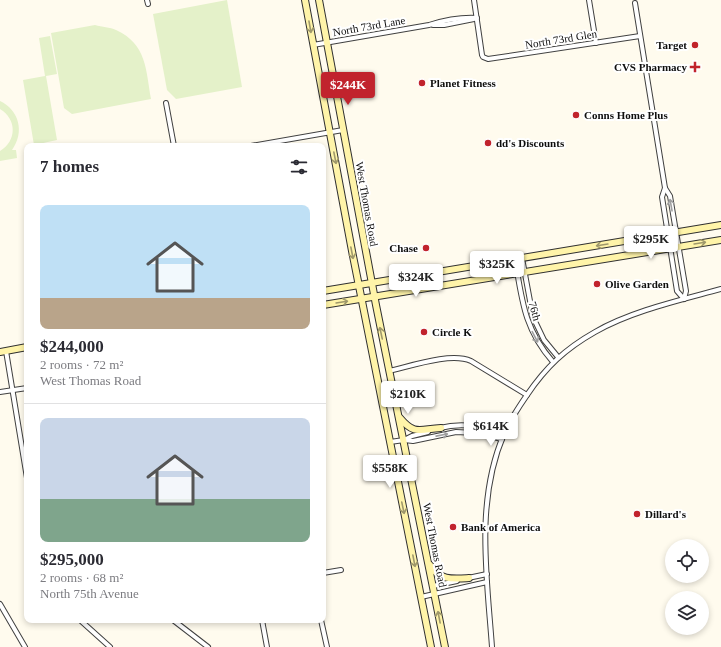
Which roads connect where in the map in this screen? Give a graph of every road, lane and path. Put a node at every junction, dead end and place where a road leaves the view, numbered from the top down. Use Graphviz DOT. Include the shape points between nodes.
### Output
graph roads {
  1 [pos="305,0"];
  2 [pos="319,0"];
  3 [pos="474,0"];
  4 [pos="589,0"];
  5 [pos="635,3"];
  6 [pos="477,18"];
  7 [pos="640,36"];
  8 [pos="327,43"];
  9 [pos="596,43"];
  10 [pos="313,45"];
  11 [pos="166,103"];
  12 [pos="343,130"];
  13 [pos="330,132"];
  14 [pos="173,143"];
  15 [pos="268,143"];
  16 [pos="665,188"];
  17 [pos="721,225"];
  18 [pos="676,233"];
  19 [pos="668,234"];
  20 [pos="721,240"];
  21 [pos="678,247"];
  22 [pos="670,248"];
  23 [pos="522,258"];
  24 [pos="515,259"];
  25 [pos="524,272"];
  26 [pos="517,273"];
  27 [pos="372,283"];
  28 [pos="359,285"];
  29 [pos="721,289"];
  30 [pos="326,290"];
  31 [pos="374,296"];
  32 [pos="362,298"];
  33 [pos="684,299"];
  34 [pos="326,304"];
  35 [pos="24,348"];
  36 [pos="3,351"];
  37 [pos="558,357"];
  38 [pos="553,362"];
  39 [pos="389,371"];
  40 [pos="24,388"];
  41 [pos="12,390"];
  42 [pos="0,392"];
  43 [pos="527,395"];
  44 [pos="399,417"];
  45 [pos="441,428"];
  46 [pos="504,434"];
  47 [pos="502,439"];
  48 [pos="404,440"];
  49 [pos="390,442"];
  50 [pos="24,460"];
  51 [pos="428,561"];
  52 [pos="341,570"];
  53 [pos="326,572"];
  54 [pos="487,574"];
  55 [pos="469,578"];
  56 [pos="488,582"];
  57 [pos="433,586"];
  58 [pos="420,589"];
  59 [pos="435,594"];
  60 [pos="421,597"];
  61 [pos="0,604"];
  62 [pos="83,623"];
  63 [pos="177,623"];
  64 [pos="263,623"];
  65 [pos="322,623"];
  66 [pos="104,643"];
  67 [pos="25,647"];
  68 [pos="100,647"];
  69 [pos="110,647"];
  70 [pos="208,647"];
  71 [pos="267,647"];
  72 [pos="326,647"];
  73 [pos="431,647"];
  74 [pos="445,647"];
  75 [pos="492,647"];
  1 -- 10 [label="main road, West Thomas Road, one-way"];
  2 -- 8 [label="main road, West Thomas Road"];
  3 -- 6 [label="street"];
  4 -- 9 [label="street"];
  5 -- 7 [label="street"];
  6 -- 8 [label="street, North 73rd Lane" via="465,17 444,25 429,25"];
  6 -- 9 [label="street, North 73rd Glen" via="482,55 486,59"];
  7 -- 9 [label="street, North 73rd Glen"];
  7 -- 16 [label="street"];
  8 -- 10 [label="street, North 73rd Lane"];
  8 -- 12 [label="main road, West Thomas Road"];
  10 -- 13 [label="main road, West Thomas Road"];
  11 -- 14 [label="street"];
  12 -- 13 [label="street"];
  12 -- 27 [label="main road, West Thomas Road"];
  13 -- 15 [label="street"];
  13 -- 28 [label="main road, West Thomas Road, one-way"];
  18 -- 16 [label="street, one-way" via="670,196"];
  16 -- 19 [label="street" via="662,197"];
  17 -- 18 [label="main road"];
  18 -- 19 [label="main road"];
  18 -- 21 [label="street"];
  19 -- 22 [label="street"];
  19 -- 23 [label="main road, one-way"];
  21 -- 20 [label="main road, one-way"];
  21 -- 22 [label="main road"];
  21 -- 33 [label="street" via="686,292"];
  22 -- 25 [label="main road"];
  22 -- 33 [label="street" via="677,292"];
  23 -- 24 [label="main road"];
  23 -- 25 [label="street, 76th"];
  24 -- 26 [label="street, 76th"];
  24 -- 27 [label="main road"];
  25 -- 26 [label="main road"];
  25 -- 37 [label="street, 76th" via="533,317 540,333"];
  26 -- 31 [label="main road"];
  26 -- 38 [label="street, 76th, one-way" via="528,325"];
  27 -- 28 [label="main road"];
  27 -- 31 [label="main road, West Thomas Road"];
  28 -- 30 [label="main road"];
  28 -- 32 [label="main road, West Thomas Road"];
  29 -- 33 [label="street"];
  31 -- 32 [label="main road"];
  39 -- 31 [label="main road, West Thomas Road, one-way"];
  34 -- 32 [label="main road, one-way"];
  32 -- 49 [label="main road, West Thomas Road"];
  33 -- 37 [label="street" via="601,328"];
  35 -- 36 [label="main road"];
  36 -- 41 [label="street"];
  37 -- 38 [label="street"];
  38 -- 43 [label="street"];
  39 -- 43 [label="street" via="441,359 462,358"];
  39 -- 44 [label="main road, West Thomas Road"];
  40 -- 41 [label="street"];
  41 -- 42 [label="street"];
  41 -- 50 [label="street"];
  43 -- 46 [label="street"];
  44 -- 45 [label="main road" via="414,430"];
  44 -- 48 [label="main road, West Thomas Road"];
  45 -- 46 [label="street" via="474,425"];
  45 -- 48 [label="street"];
  46 -- 47 [label="street"];
  48 -- 47 [label="street, one-way" via="413,441 463,432"];
  47 -- 54 [label="street" via="493,466 486,505"];
  48 -- 49 [label="street"];
  48 -- 51 [label="main road, West Thomas Road"];
  49 -- 58 [label="main road, West Thomas Road, one-way"];
  51 -- 55 [label="main road" via="433,570 444,578"];
  51 -- 57 [label="main road, West Thomas Road"];
  52 -- 53 [label="street"];
  54 -- 55 [label="street"];
  54 -- 56 [label="street"];
  55 -- 57 [label="street"];
  56 -- 59 [label="street"];
  56 -- 75 [label="street"];
  57 -- 58 [label="main road"];
  57 -- 59 [label="main road, West Thomas Road"];
  58 -- 60 [label="main road, West Thomas Road"];
  59 -- 60 [label="street"];
  74 -- 59 [label="main road, West Thomas Road, one-way"];
  60 -- 73 [label="main road, West Thomas Road"];
  61 -- 67 [label="street"];
  62 -- 66 [label="street"];
  63 -- 70 [label="street"];
  64 -- 71 [label="street"];
  65 -- 72 [label="street"];
  66 -- 68 [label="street"];
  66 -- 69 [label="street"];
}
